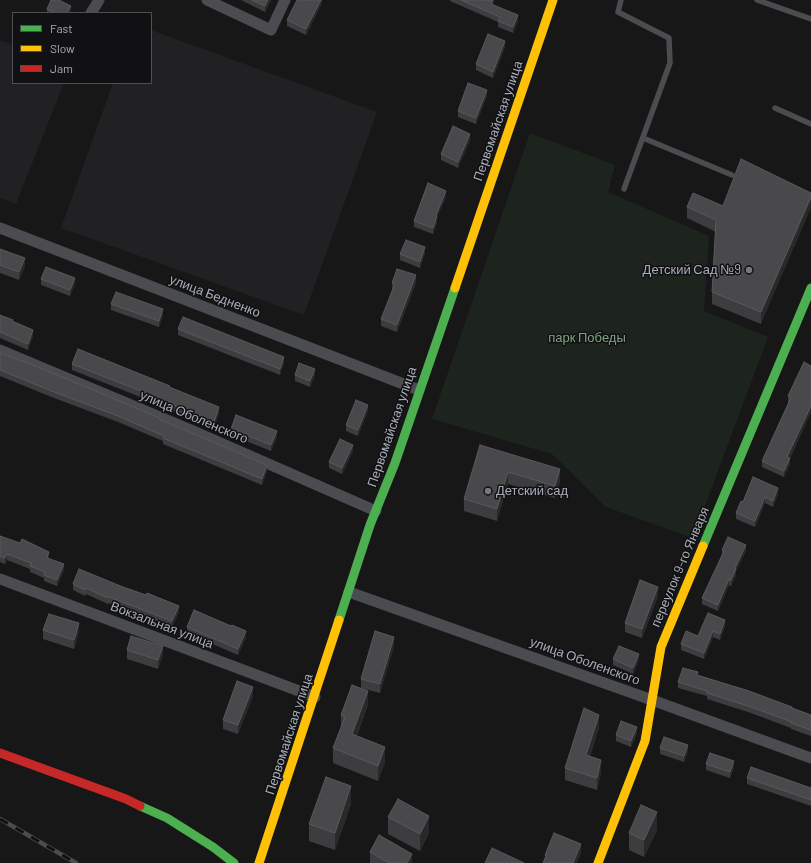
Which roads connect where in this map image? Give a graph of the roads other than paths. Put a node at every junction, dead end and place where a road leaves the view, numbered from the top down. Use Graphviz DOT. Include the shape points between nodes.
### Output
graph roads {
  1 [pos="99,0"];
  2 [pos="208,0"];
  3 [pos="285,0"];
  4 [pos="553,0"];
  5 [pos="620,0"];
  6 [pos="758,0"];
  7 [pos="92,12"];
  8 [pos="811,19"];
  9 [pos="775,108"];
  10 [pos="811,124"];
  11 [pos="642,138"];
  12 [pos="732,175"];
  13 [pos="624,189"];
  14 [pos="0,228"];
  15 [pos="810,293"];
  16 [pos="0,350"];
  17 [pos="419,390"];
  18 [pos="376,511"];
  19 [pos="0,579"];
  20 [pos="349,592"];
  21 [pos="315,697"];
  22 [pos="652,700"];
  23 [pos="0,753"];
  24 [pos="811,758"];
  25 [pos="234,863"];
  26 [pos="259,863"];
  27 [pos="598,863"];
  1 -- 7 [label="street"];
  2 -- 3 [label="street" via="271,30"];
  4 -- 17 [label="main road, Первомайская улица"];
  5 -- 11 [label="lane" via="618,12 669,38 670,63"];
  6 -- 8 [label="lane"];
  9 -- 10 [label="lane"];
  11 -- 12 [label="lane"];
  11 -- 13 [label="lane"];
  14 -- 17 [label="street, улица Бедненко"];
  15 -- 22 [label="main road, переулок 9-го Января" via="661,647"];
  16 -- 18 [label="street, улица Оболенского"];
  17 -- 18 [label="main road, Первомайская улица"];
  18 -- 20 [label="main road, Первомайская улица"];
  19 -- 21 [label="street, Вокзальная улица"];
  20 -- 21 [label="main road, Первомайская улица"];
  20 -- 22 [label="street, улица Оболенского"];
  21 -- 26 [label="main road, Первомайская улица"];
  22 -- 24 [label="street, улица Оболенского"];
  22 -- 27 [label="main road, переулок 9-го Января" via="645,741"];
  23 -- 25 [label="main road" via="126,798 160,814"];
}
